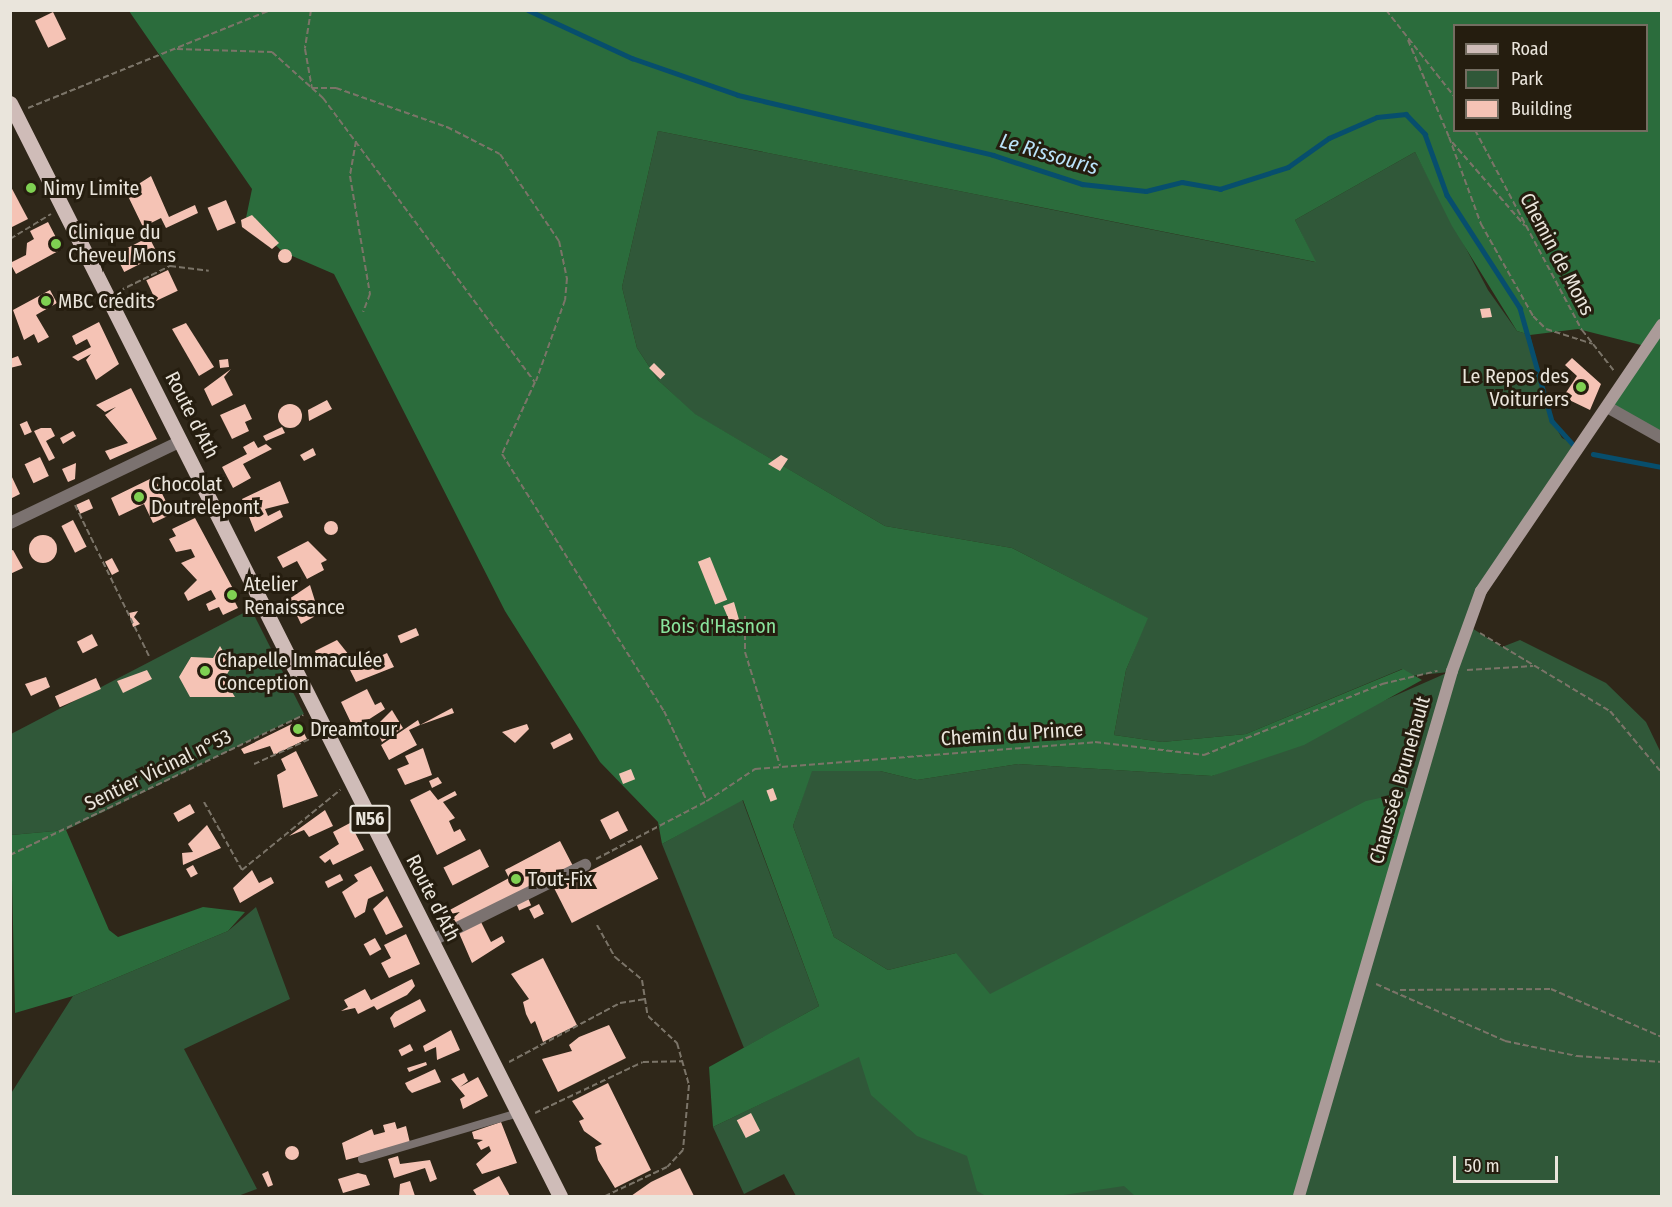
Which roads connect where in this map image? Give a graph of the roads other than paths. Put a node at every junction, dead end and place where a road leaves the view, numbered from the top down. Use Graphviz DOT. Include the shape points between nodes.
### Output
graph roads {
  1 [pos="13,108"];
  2 [pos="1662,325"];
  3 [pos="1608,408"];
  4 [pos="1662,438"];
  5 [pos="181,441"];
  6 [pos="10,523"];
  7 [pos="585,865"];
  8 [pos="431,941"];
  9 [pos="520,1116"];
  10 [pos="362,1159"];
  11 [pos="560,1197"];
  12 [pos="1299,1197"];
  1 -- 5 [label="main road, Route d'Ath / N56"];
  2 -- 3 [label="main road, Chaussée Brunehault"];
  3 -- 4 [label="street"];
  3 -- 12 [label="main road, Chaussée Brunehault" via="1481,591 1467,625"];
  5 -- 6 [label="street"];
  5 -- 8 [label="main road, Route d'Ath / N56"];
  7 -- 8 [label="street"];
  8 -- 9 [label="main road, Route d'Ath / N56"];
  9 -- 10 [label="lane"];
  9 -- 11 [label="main road, Route d'Ath / N56"];
}
